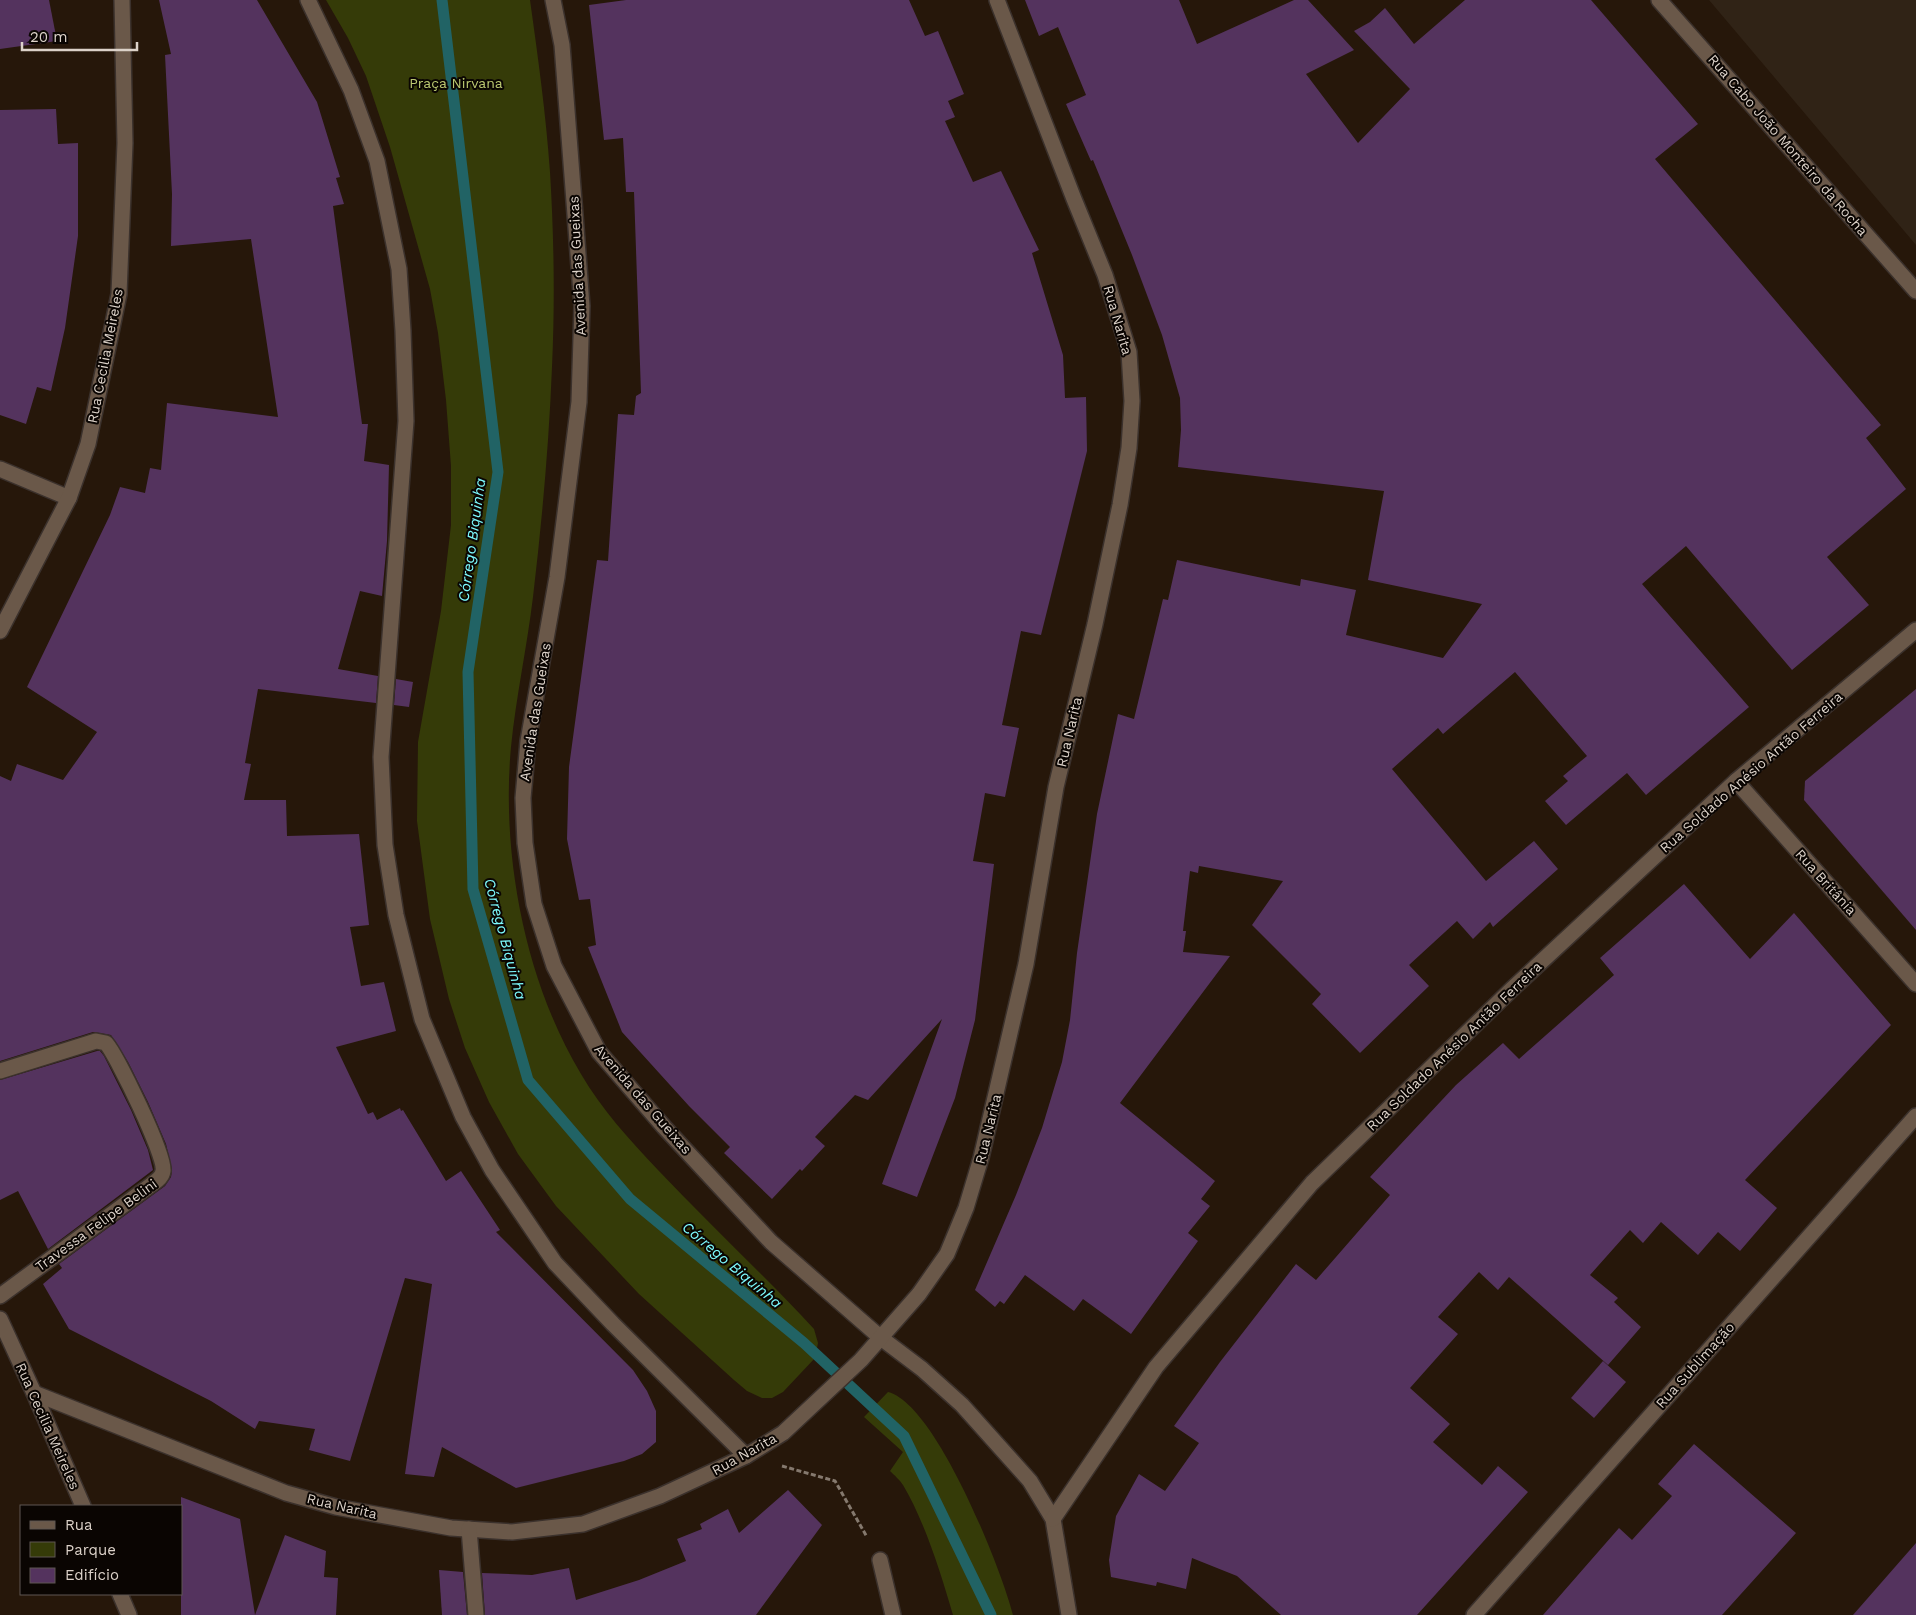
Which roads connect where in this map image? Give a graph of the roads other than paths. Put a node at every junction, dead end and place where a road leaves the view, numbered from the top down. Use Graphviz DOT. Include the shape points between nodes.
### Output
graph roads {
  1 [pos="122,0"];
  2 [pos="308,0"];
  3 [pos="553,0"];
  4 [pos="997,0"];
  5 [pos="1659,0"];
  6 [pos="1916,291"];
  7 [pos="0,469"];
  8 [pos="69,498"];
  9 [pos="1916,630"];
  10 [pos="0,631"];
  11 [pos="1736,781"];
  12 [pos="1916,984"];
  13 [pos="0,1071"];
  14 [pos="1916,1116"];
  15 [pos="0,1296"];
  16 [pos="0,1319"];
  17 [pos="881,1338"];
  18 [pos="34,1393"];
  19 [pos="746,1456"];
  20 [pos="82,1505"];
  21 [pos="1053,1519"];
  22 [pos="469,1529"];
  23 [pos="880,1560"];
  24 [pos="120,1595"];
  25 [pos="129,1615"];
  26 [pos="476,1615"];
  27 [pos="893,1615"];
  28 [pos="1070,1615"];
  29 [pos="1474,1615"];
  1 -- 8 [label="street, Rua Cecilia Meireles" via="126,143 119,294 88,444"];
  2 -- 19 [label="street" via="351,90 377,161 399,269 406,421 381,757 385,845 396,915 422,1019 463,1117 492,1170 555,1262"];
  3 -- 17 [label="street, Avenida das Gueixas" via="562,45 582,306 579,402 558,577 528,741 523,798 525,842 534,904 554,966 599,1052 771,1242"];
  4 -- 17 [label="street, Rua Narita" via="1105,275 1129,352 1132,401 1129,448 1099,606 1056,787 1026,964 981,1158 966,1208 947,1254 919,1294"];
  5 -- 6 [label="street, Rua Cabo João Monteiro da Rocha"];
  7 -- 8 [label="street"];
  8 -- 10 [label="street, Rua Cecilia Meireles"];
  9 -- 11 [label="street, Rua Soldado Anésio Antão Ferreira"];
  11 -- 12 [label="street, Rua Britânia"];
  11 -- 21 [label="street, Rua Soldado Anésio Antão Ferreira" via="1512,989 1312,1183 1156,1367"];
  13 -- 15 [label="street, Travessa Felipe Belini" via="96,1041 106,1043 150,1128 162,1162 160,1178 151,1186"];
  14 -- 29 [label="street, Rua Sublimação"];
  16 -- 18 [label="street, Rua Cecilia Meireles"];
  17 -- 19 [label="street, Rua Narita" via="783,1433"];
  17 -- 21 [label="street, Avenida das Gueixas" via="962,1405 1030,1481"];
  18 -- 20 [label="street, Rua Cecilia Meireles"];
  18 -- 22 [label="street, Rua Narita" via="286,1493 336,1507"];
  19 -- 22 [label="street, Rua Narita" via="660,1496 583,1524 512,1532"];
  21 -- 28 [label="street, Avenida das Gueixas"];
  22 -- 26 [label="street"];
  23 -- 27 [label="street"];
  24 -- 25 [label="street"];
}
